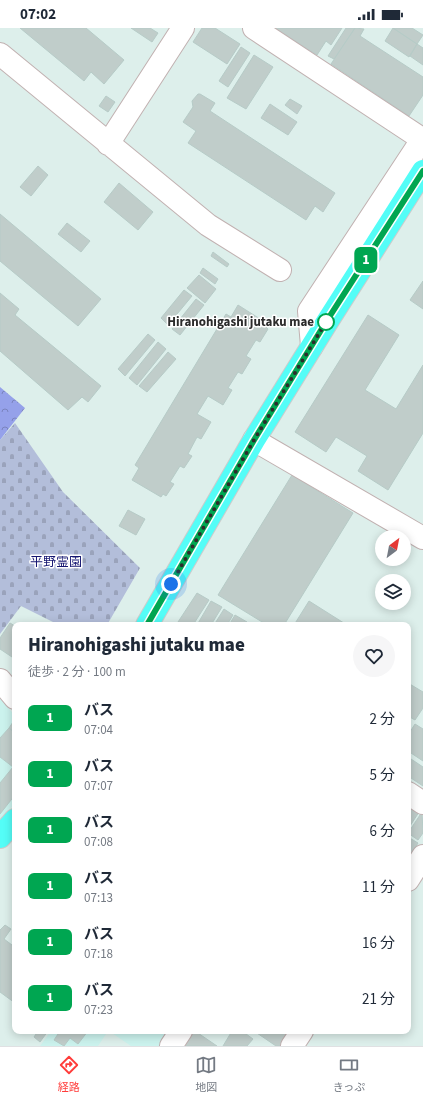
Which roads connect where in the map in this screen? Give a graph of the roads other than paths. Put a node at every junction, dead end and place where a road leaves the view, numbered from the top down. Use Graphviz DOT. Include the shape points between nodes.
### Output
graph roads {
  1 [pos="183,28"];
  2 [pos="254,28"];
  3 [pos="0,54"];
  4 [pos="423,139"];
  5 [pos="108,144"];
  6 [pos="423,171"];
  7 [pos="280,270"];
  8 [pos="312,346"];
  9 [pos="254,440"];
  10 [pos="423,538"];
  11 [pos="149,622"];
  12 [pos="0,680"];
  13 [pos="12,694"];
  14 [pos="411,795"];
  15 [pos="423,803"];
  16 [pos="12,823"];
  17 [pos="0,836"];
  18 [pos="423,856"];
  19 [pos="411,875"];
  20 [pos="179,1034"];
  21 [pos="300,1034"];
  22 [pos="171,1046"];
  23 [pos="292,1046"];
  1 -- 5 [label="street"];
  2 -- 4 [label="street"];
  3 -- 5 [label="street"];
  4 -- 8 [label="street" via="309,311"];
  5 -- 7 [label="street" via="208,225"];
  6 -- 8 [label="main road"];
  8 -- 9 [label="main road"];
  9 -- 10 [label="street"];
  9 -- 11 [label="main road"];
  12 -- 13 [label="street"];
  14 -- 15 [label="street"];
  16 -- 17 [label="main road"];
  18 -- 19 [label="street"];
  20 -- 22 [label="street"];
  21 -- 23 [label="street"];
}
